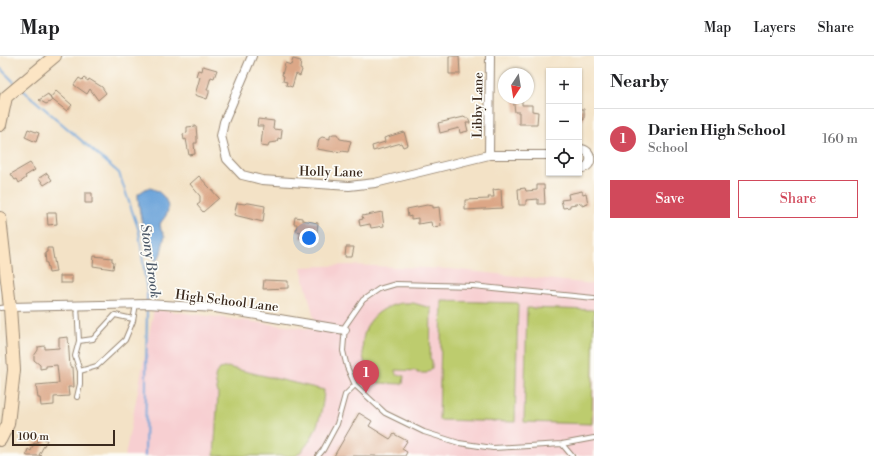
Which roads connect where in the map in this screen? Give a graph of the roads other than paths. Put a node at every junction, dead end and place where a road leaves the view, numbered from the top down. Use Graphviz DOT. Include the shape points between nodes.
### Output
graph roads {
  1 [pos="55,56"];
  2 [pos="252,56"];
  3 [pos="490,56"];
  4 [pos="0,125"];
  5 [pos="582,149"];
  6 [pos="489,155"];
  7 [pos="546,155"];
  8 [pos="593,161"];
  9 [pos="582,169"];
  10 [pos="0,218"];
  11 [pos="594,298"];
  12 [pos="136,304"];
  13 [pos="77,305"];
  14 [pos="5,308"];
  15 [pos="133,319"];
  16 [pos="345,330"];
  17 [pos="78,342"];
  18 [pos="80,371"];
  19 [pos="355,385"];
  20 [pos="77,396"];
  21 [pos="594,438"];
  22 [pos="0,440"];
  23 [pos="562,444"];
  24 [pos="318,456"];
  25 [pos="572,456"];
  1 -- 4 [label="main road" via="6,97"];
  2 -- 6 [label="street, Holly Lane" via="224,122 221,136 227,159 242,175 262,180 349,186 375,183"];
  3 -- 6 [label="street, Libby Lane"];
  5 -- 8 [label="street" via="591,151"];
  6 -- 7 [label="street, Holly Lane"];
  8 -- 9 [label="street" via="588,167"];
  10 -- 14 [label="main road"];
  11 -- 16 [label="lane" via="473,286 396,284 379,289 363,300 345,326"];
  12 -- 13 [label="street, High School Lane"];
  12 -- 15 [label="lane"];
  12 -- 16 [label="street, High School Lane" via="214,308"];
  13 -- 14 [label="street, High School Lane"];
  13 -- 17 [label="lane"];
  14 -- 22 [label="main road" via="14,370 8,424"];
  15 -- 17 [label="lane" via="115,316 92,339"];
  15 -- 18 [label="lane" via="125,340 97,366"];
  16 -- 19 [label="lane" via="343,351"];
  17 -- 18 [label="lane" via="75,356"];
  18 -- 20 [label="lane"];
  19 -- 23 [label="lane" via="385,413 424,432 459,443 493,448"];
  19 -- 24 [label="lane" via="345,395 337,424"];
  21 -- 23 [label="lane"];
  23 -- 25 [label="lane"];
}
